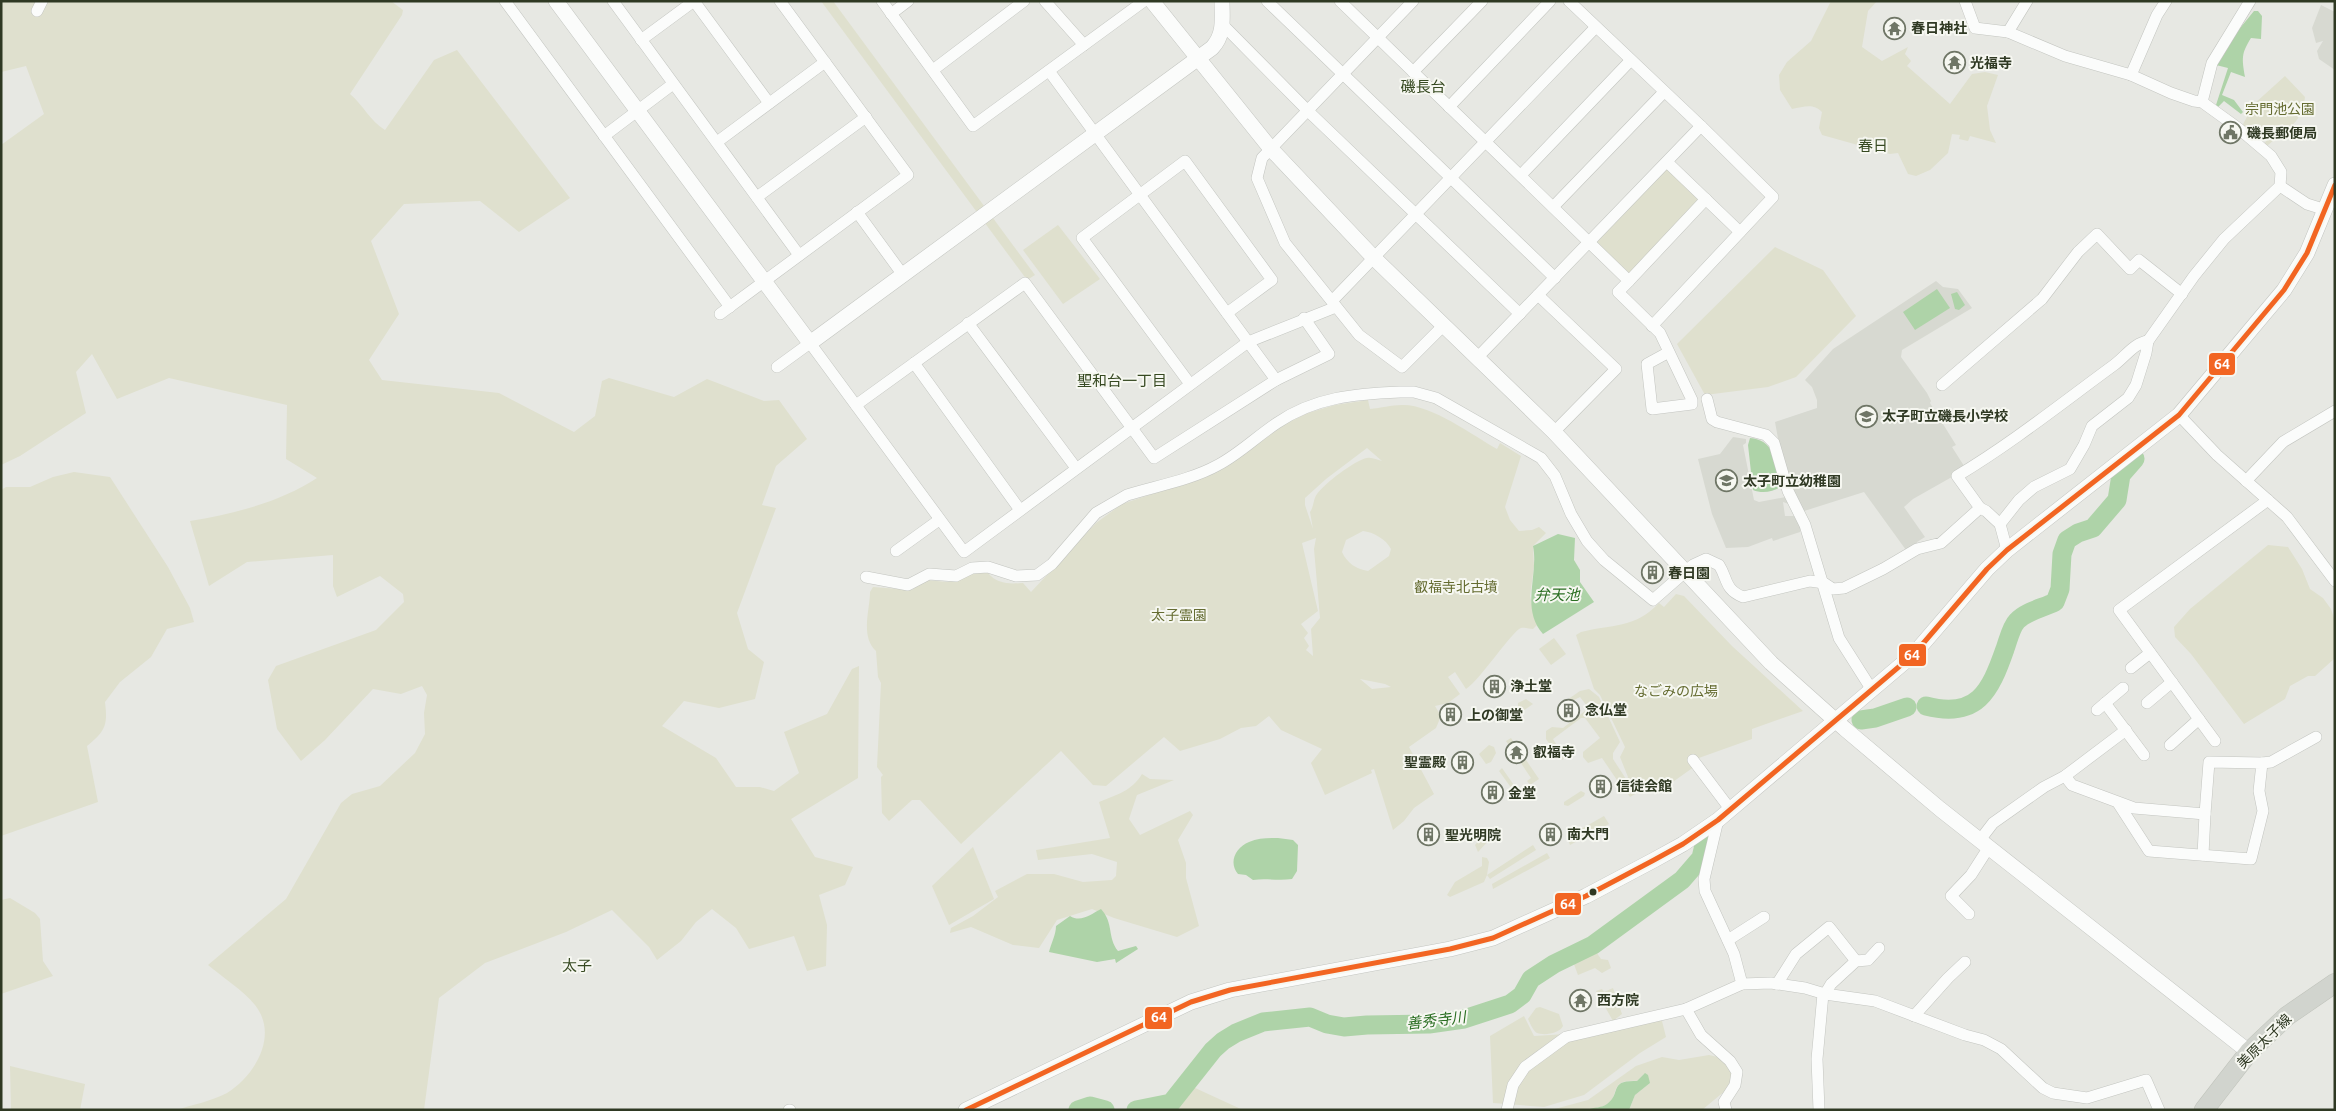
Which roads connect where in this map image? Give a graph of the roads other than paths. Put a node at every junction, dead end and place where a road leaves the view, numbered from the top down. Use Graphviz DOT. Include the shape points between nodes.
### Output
graph roads {
  1 [pos="505,1"];
  2 [pos="556,1"];
  3 [pos="612,1"];
  4 [pos="694,1"];
  5 [pos="780,1"];
  6 [pos="882,1"];
  7 [pos="908,1"];
  8 [pos="1024,1"];
  9 [pos="1045,1"];
  10 [pos="1144,1"];
  11 [pos="1152,1"];
  12 [pos="1222,1"];
  13 [pos="1267,1"];
  14 [pos="1340,1"];
  15 [pos="1413,1"];
  16 [pos="1482,1"];
  17 [pos="1550,1"];
  18 [pos="1569,1"];
  19 [pos="1965,1"];
  20 [pos="2027,1"];
  21 [pos="2166,1"];
  22 [pos="2250,1"];
  23 [pos="891,14"];
  24 [pos="1222,24"];
  25 [pos="1595,28"];
  26 [pos="2008,32"];
  27 [pos="1378,38"];
  28 [pos="641,40"];
  29 [pos="1084,45"];
  30 [pos="1197,59"];
  31 [pos="1630,60"];
  32 [pos="825,62"];
  33 [pos="933,70"];
  34 [pos="1049,71"];
  35 [pos="1413,72"];
  36 [pos="1343,75"];
  37 [pos="2131,75"];
  38 [pos="673,84"];
  39 [pos="1664,92"];
  40 [pos="2202,102"];
  41 [pos="769,103"];
  42 [pos="1449,107"];
  43 [pos="1308,111"];
  44 [pos="638,112"];
  45 [pos="866,117"];
  46 [pos="1701,126"];
  47 [pos="1095,133"];
  48 [pos="604,136"];
  49 [pos="716,142"];
  50 [pos="1486,142"];
  51 [pos="1271,149"];
  52 [pos="1667,162"];
  53 [pos="1521,175"];
  54 [pos="1451,179"];
  55 [pos="2335,185"];
  56 [pos="2280,186"];
  57 [pos="1140,195"];
  58 [pos="757,197"];
  59 [pos="1706,200"];
  60 [pos="1553,207"];
  61 [pos="2329,209"];
  62 [pos="857,212"];
  63 [pos="1416,215"];
  64 [pos="1740,232"];
  65 [pos="1590,242"];
  66 [pos="799,255"];
  67 [pos="1374,258"];
  68 [pos="903,275"];
  69 [pos="1555,278"];
  70 [pos="1629,281"];
  71 [pos="764,282"];
  72 [pos="2182,294"];
  73 [pos="1538,295"];
  74 [pos="1334,304"];
  75 [pos="730,306"];
  76 [pos="720,314"];
  77 [pos="1227,314"];
  78 [pos="1520,314"];
  79 [pos="1304,318"];
  80 [pos="968,323"];
  81 [pos="1443,326"];
  82 [pos="1652,326"];
  83 [pos="2148,341"];
  84 [pos="1248,342"];
  85 [pos="810,343"];
  86 [pos="1669,352"];
  87 [pos="1477,358"];
  88 [pos="914,363"];
  89 [pos="777,367"];
  90 [pos="1276,380"];
  91 [pos="1190,384"];
  92 [pos="1942,385"];
  93 [pos="1707,399"];
  94 [pos="856,405"];
  95 [pos="2335,411"];
  96 [pos="2178,415"];
  97 [pos="1132,427"];
  98 [pos="1554,432"];
  99 [pos="1076,468"];
  100 [pos="2246,481"];
  101 [pos="2268,500"];
  102 [pos="1980,508"];
  103 [pos="1020,510"];
  104 [pos="940,520"];
  105 [pos="2000,524"];
  106 [pos="896,550"];
  107 [pos="2007,550"];
  108 [pos="964,552"];
  109 [pos="972,568"];
  110 [pos="1684,572"];
  111 [pos="866,577"];
  112 [pos="2335,581"];
  113 [pos="1824,584"];
  114 [pos="2150,653"];
  115 [pos="2131,668"];
  116 [pos="2172,682"];
  117 [pos="2124,688"];
  118 [pos="1872,690"];
  119 [pos="2148,703"];
  120 [pos="2199,719"];
  121 [pos="1835,720"];
  122 [pos="2126,730"];
  123 [pos="2316,736"];
  124 [pos="2215,741"];
  125 [pos="2170,745"];
  126 [pos="2144,754"];
  127 [pos="1693,760"];
  128 [pos="2262,763"];
  129 [pos="2065,776"];
  130 [pos="2118,803"];
  131 [pos="1730,809"];
  132 [pos="2205,814"];
  133 [pos="1718,820"];
  134 [pos="1985,843"];
  135 [pos="2203,855"];
  136 [pos="1970,914"];
  137 [pos="1764,917"];
  138 [pos="1728,940"];
  139 [pos="1880,948"];
  140 [pos="1856,961"];
  141 [pos="1965,962"];
  142 [pos="2335,983"];
  143 [pos="1742,984"];
  144 [pos="1777,984"];
  145 [pos="1824,994"];
  146 [pos="1686,1009"];
  147 [pos="1914,1016"];
  148 [pos="2249,1052"];
  149 [pos="966,1110"];
  150 [pos="1507,1110"];
  151 [pos="1726,1110"];
  152 [pos="1819,1110"];
  153 [pos="2159,1110"];
  154 [pos="2204,1110"];
  1 -- 48 [label="street"];
  2 -- 44 [label="street"];
  3 -- 28 [label="street"];
  4 -- 28 [label="street"];
  4 -- 41 [label="street"];
  5 -- 32 [label="street"];
  6 -- 23 [label="street"];
  7 -- 23 [label="street"];
  8 -- 33 [label="street"];
  9 -- 29 [label="street"];
  10 -- 29 [label="street"];
  11 -- 30 [label="street"];
  12 -- 24 [label="street"];
  13 -- 36 [label="street"];
  14 -- 27 [label="street"];
  15 -- 27 [label="street"];
  16 -- 35 [label="street"];
  17 -- 42 [label="street"];
  18 -- 25 [label="street"];
  19 -- 26 [label="street" via="1975,28"];
  20 -- 26 [label="street"];
  21 -- 37 [label="street"];
  22 -- 40 [label="street" via="2215,57"];
  23 -- 33 [label="street"];
  24 -- 30 [label="street" via="1217,43"];
  24 -- 43 [label="street"];
  25 -- 31 [label="street"];
  25 -- 50 [label="street"];
  26 -- 37 [label="street" via="2065,56"];
  27 -- 35 [label="street"];
  27 -- 36 [label="street"];
  28 -- 38 [label="street"];
  29 -- 34 [label="street"];
  30 -- 47 [label="street"];
  30 -- 51 [label="street"];
  31 -- 39 [label="street"];
  31 -- 53 [label="street"];
  32 -- 41 [label="street"];
  32 -- 45 [label="street"];
  33 -- 34 [label="street" via="973,126"];
  34 -- 47 [label="street"];
  35 -- 42 [label="street"];
  36 -- 43 [label="street"];
  36 -- 54 [label="street"];
  37 -- 40 [label="street" via="2171,93"];
  38 -- 44 [label="street"];
  38 -- 49 [label="street"];
  39 -- 46 [label="street"];
  39 -- 60 [label="street"];
  40 -- 56 [label="street" via="2271,156 2281,172"];
  41 -- 49 [label="street"];
  42 -- 50 [label="street"];
  43 -- 51 [label="street"];
  43 -- 63 [label="street"];
  44 -- 48 [label="street"];
  44 -- 71 [label="street"];
  45 -- 58 [label="street"];
  45 -- 62 [label="street" via="908,175"];
  46 -- 52 [label="street"];
  46 -- 64 [label="street" via="1773,197"];
  47 -- 57 [label="street"];
  47 -- 68 [label="street"];
  48 -- 75 [label="street"];
  49 -- 58 [label="street"];
  50 -- 53 [label="street"];
  50 -- 54 [label="street"];
  51 -- 67 [label="street"];
  51 -- 74 [label="street" via="1262,158 1258,178 1286,243"];
  52 -- 59 [label="street"];
  52 -- 65 [label="street"];
  53 -- 60 [label="street"];
  54 -- 63 [label="street"];
  54 -- 69 [label="street"];
  55 -- 61 [label="street"];
  56 -- 61 [label="street" via="2307,204"];
  56 -- 72 [label="street" via="2224,239"];
  57 -- 77 [label="street"];
  57 -- 77 [label="street" via="1185,161 1272,280"];
  57 -- 91 [label="street" via="1082,238"];
  58 -- 66 [label="street"];
  59 -- 64 [label="street"];
  59 -- 70 [label="street"];
  60 -- 65 [label="street"];
  61 -- 96 [label="street" via="2284,290"];
  62 -- 66 [label="street"];
  62 -- 68 [label="street"];
  63 -- 67 [label="street"];
  63 -- 78 [label="street"];
  64 -- 82 [label="street"];
  65 -- 69 [label="street"];
  65 -- 70 [label="street"];
  66 -- 71 [label="street"];
  67 -- 74 [label="street"];
  67 -- 81 [label="street"];
  68 -- 85 [label="street"];
  69 -- 73 [label="street"];
  70 -- 82 [label="street" via="1618,292"];
  71 -- 75 [label="street"];
  71 -- 85 [label="street"];
  72 -- 83 [label="street"];
  72 -- 92 [label="street" via="2139,260 2130,270 2097,234 2042,299"];
  73 -- 78 [label="street"];
  73 -- 98 [label="street" via="1616,370"];
  74 -- 79 [label="street"];
  74 -- 81 [label="street" via="1359,335 1402,367"];
  75 -- 76 [label="street"];
  77 -- 84 [label="street"];
  78 -- 87 [label="street"];
  79 -- 84 [label="street"];
  79 -- 90 [label="street" via="1330,354"];
  80 -- 88 [label="street"];
  80 -- 97 [label="street" via="1025,282"];
  80 -- 99 [label="street"];
  81 -- 87 [label="street"];
  82 -- 86 [label="street" via="1660,333"];
  83 -- 102 [label="street" via="2141,342 2117,364 2032,426 1957,476"];
  83 -- 105 [label="street" via="2136,385 2128,398 2092,426 2070,469 2034,487"];
  84 -- 90 [label="street"];
  84 -- 91 [label="street"];
  85 -- 89 [label="street"];
  85 -- 94 [label="street"];
  86 -- 86 [label="street" via="1692,404 1652,409 1647,364"];
  87 -- 98 [label="street"];
  88 -- 94 [label="street"];
  88 -- 103 [label="street"];
  90 -- 97 [label="street" via="1154,458"];
  91 -- 97 [label="street"];
  93 -- 113 [label="street" via="1712,419 1771,438"];
  94 -- 104 [label="street"];
  95 -- 100 [label="street" via="2283,442"];
  96 -- 100 [label="street"];
  96 -- 107 [label="street"];
  97 -- 99 [label="street"];
  98 -- 110 [label="street"];
  99 -- 103 [label="street"];
  100 -- 101 [label="street"];
  101 -- 112 [label="street" via="2286,517"];
  101 -- 114 [label="street" via="2119,610"];
  102 -- 105 [label="street"];
  102 -- 113 [label="street" via="1941,543 1916,549 1844,588 1834,589"];
  103 -- 108 [label="street"];
  104 -- 106 [label="street"];
  104 -- 108 [label="street"];
  105 -- 107 [label="street"];
  107 -- 118 [label="street" via="1914,654"];
  108 -- 109 [label="street"];
  109 -- 110 [label="street" via="988,567 1016,576 1037,575 1052,564 1096,513 1121,498 1216,466 1300,409 1318,401 1414,392 1436,398 1541,458 1555,476 1586,541 1653,600"];
  109 -- 111 [label="street" via="956,576 929,574 908,585"];
  110 -- 113 [label="street" via="1699,561 1712,560 1722,568 1730,588 1736,594 1748,597 1810,581"];
  110 -- 121 [label="street" via="1771,663"];
  113 -- 118 [label="street" via="1839,638"];
  114 -- 115 [label="street"];
  114 -- 116 [label="street"];
  116 -- 119 [label="street"];
  116 -- 120 [label="street"];
  117 -- 122 [label="street" via="2101,707"];
  118 -- 121 [label="street"];
  120 -- 124 [label="street"];
  120 -- 125 [label="street"];
  121 -- 131 [label="street"];
  121 -- 134 [label="street"];
  122 -- 126 [label="street"];
  122 -- 129 [label="street"];
  123 -- 128 [label="street" via="2271,762"];
  127 -- 131 [label="street"];
  128 -- 132 [label="street" via="2209,762"];
  128 -- 135 [label="street" via="2259,791 2263,811 2250,859"];
  129 -- 130 [label="street" via="2072,785"];
  129 -- 134 [label="street" via="1993,823"];
  130 -- 132 [label="street" via="2134,808"];
  130 -- 135 [label="street" via="2149,851"];
  131 -- 133 [label="street"];
  132 -- 135 [label="street"];
  133 -- 138 [label="street" via="1704,879 1709,902"];
  133 -- 149 [label="street" via="1683,844 1586,896 1493,938 1230,990 1191,1002"];
  134 -- 136 [label="street" via="1971,875 1951,896"];
  134 -- 148 [label="street"];
  137 -- 138 [label="street"];
  138 -- 143 [label="street"];
  139 -- 140 [label="street" via="1868,960"];
  140 -- 144 [label="street" via="1830,927 1796,954"];
  140 -- 145 [label="street"];
  141 -- 147 [label="street"];
  142 -- 148 [label="main road, 美原太子線" via="2287,1016"];
  143 -- 144 [label="street"];
  143 -- 146 [label="street"];
  144 -- 145 [label="street"];
  145 -- 147 [label="street" via="1875,1001"];
  145 -- 152 [label="street" via="1817,1050"];
  146 -- 150 [label="street" via="1566,1037 1525,1067 1513,1085"];
  146 -- 151 [label="street" via="1701,1035 1730,1061 1737,1072 1735,1085 1724,1102"];
  147 -- 153 [label="street" via="2001,1049 2043,1088 2053,1093 2087,1098 2146,1080"];
  148 -- 154 [label="main road, 美原太子線"];
}
